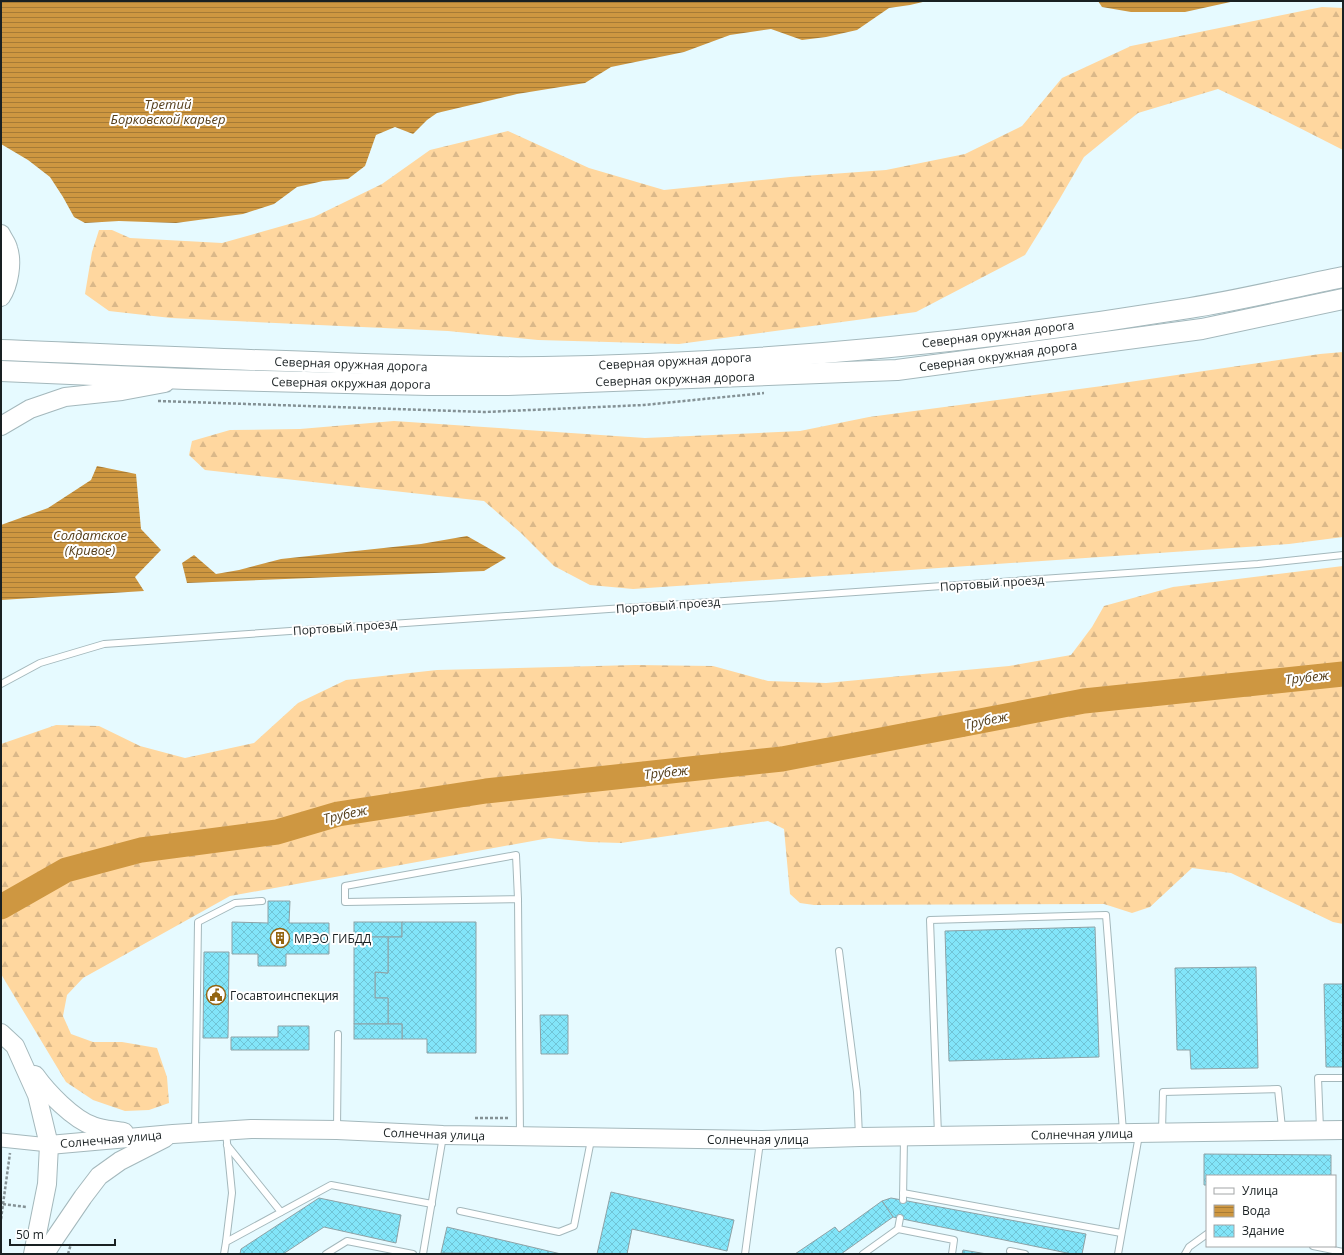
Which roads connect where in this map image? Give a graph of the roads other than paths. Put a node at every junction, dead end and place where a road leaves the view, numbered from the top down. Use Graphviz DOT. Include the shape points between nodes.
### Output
graph roads {
  1 [pos="1,234"];
  2 [pos="1343,277"];
  3 [pos="1,297"];
  4 [pos="1343,299"];
  5 [pos="1,350"];
  6 [pos="1,371"];
  7 [pos="186,379"];
  8 [pos="1,426"];
  9 [pos="1343,555"];
  10 [pos="1,684"];
  11 [pos="518,899"];
  12 [pos="262,901"];
  13 [pos="839,951"];
  14 [pos="1,1033"];
  15 [pos="338,1034"];
  16 [pos="15,1046"];
  17 [pos="1343,1078"];
  18 [pos="336,1130"];
  19 [pos="1320,1130"];
  20 [pos="1343,1130"];
  21 [pos="1282,1131"];
  22 [pos="195,1132"];
  23 [pos="1132,1133"];
  24 [pos="1162,1133"];
  25 [pos="173,1134"];
  26 [pos="443,1135"];
  27 [pos="143,1136"];
  28 [pos="520,1136"];
  29 [pos="904,1136"];
  30 [pos="938,1136"];
  31 [pos="592,1137"];
  32 [pos="860,1137"];
  33 [pos="226,1138"];
  34 [pos="6,1140"];
  35 [pos="761,1140"];
  36 [pos="49,1145"];
  37 [pos="903,1193"];
  38 [pos="903,1200"];
  39 [pos="432,1204"];
  40 [pos="460,1211"];
  41 [pos="281,1212"];
  42 [pos="900,1218"];
  43 [pos="898,1229"];
  44 [pos="1122,1233"];
  45 [pos="1206,1235"];
  46 [pos="226,1242"];
  47 [pos="1318,1247"];
  48 [pos="1010,1251"];
  49 [pos="1343,1252"];
  50 [pos="33,1254"];
  51 [pos="45,1254"];
  52 [pos="224,1254"];
  53 [pos="326,1254"];
  54 [pos="413,1254"];
  55 [pos="424,1254"];
  56 [pos="745,1254"];
  57 [pos="863,1254"];
  58 [pos="952,1254"];
  59 [pos="1025,1254"];
  60 [pos="1118,1254"];
  61 [pos="1185,1254"];
  1 -- 3 [label="main road" via="9,248 10,270"];
  2 -- 5 [label="main road, Северная оружная дорога" via="1194,308 1067,326 891,347 770,357 542,367 424,366"];
  4 -- 7 [label="main road, Северная окружная дорога" via="1202,329 897,370 508,385"];
  6 -- 7 [label="main road, Северная окружная дорога"];
  7 -- 8 [label="main road" via="65,397 30,410"];
  9 -- 10 [label="lane, Портовый проезд" via="1258,564 104,644 40,663"];
  11 -- 11 [label="lane" via="345,902 345,886 516,855"];
  11 -- 28 [label="lane"];
  12 -- 22 [label="lane" via="235,903 198,922"];
  13 -- 32 [label="lane" via="857,1092"];
  14 -- 16 [label="main road"];
  15 -- 18 [label="lane"];
  16 -- 27 [label="main road" via="43,1086 74,1115 93,1126"];
  16 -- 36 [label="main road" via="37,1095"];
  17 -- 19 [label="lane" via="1318,1078"];
  18 -- 26 [label="main road, Солнечная улица"];
  18 -- 33 [label="main road, Солнечная улица" via="251,1129"];
  19 -- 20 [label="main road, Солнечная улица"];
  19 -- 21 [label="main road, Солнечная улица"];
  21 -- 24 [label="main road, Солнечная улица"];
  21 -- 24 [label="lane" via="1278,1088 1163,1092"];
  22 -- 25 [label="main road, Солнечная улица"];
  22 -- 33 [label="main road, Солнечная улица"];
  23 -- 24 [label="main road, Солнечная улица"];
  23 -- 30 [label="main road, Солнечная улица"];
  23 -- 30 [label="lane" via="1106,915 930,920"];
  23 -- 44 [label="lane"];
  25 -- 27 [label="main road, Солнечная улица"];
  25 -- 51 [label="main road, Солнечная улица" via="120,1161 99,1176"];
  26 -- 28 [label="main road, Солнечная улица"];
  26 -- 39 [label="lane"];
  27 -- 36 [label="main road, Солнечная улица"];
  28 -- 31 [label="main road, Солнечная улица"];
  29 -- 30 [label="main road, Солнечная улица"];
  29 -- 32 [label="main road, Солнечная улица"];
  29 -- 37 [label="lane"];
  31 -- 35 [label="main road, Солнечная улица"];
  31 -- 40 [label="lane" via="574,1226 559,1232"];
  32 -- 35 [label="main road, Солнечная улица"];
  33 -- 41 [label="lane"];
  33 -- 46 [label="lane" via="232,1193"];
  34 -- 36 [label="street"];
  35 -- 56 [label="lane"];
  36 -- 50 [label="main road" via="48,1184"];
  37 -- 38 [label="lane"];
  37 -- 44 [label="lane"];
  39 -- 41 [label="lane" via="331,1185"];
  39 -- 55 [label="lane"];
  41 -- 46 [label="lane"];
  42 -- 43 [label="lane"];
  43 -- 57 [label="lane"];
  43 -- 58 [label="lane" via="954,1240"];
  44 -- 60 [label="lane"];
  45 -- 61 [label="lane" via="1189,1247"];
  46 -- 52 [label="lane"];
  47 -- 49 [label="lane"];
  48 -- 59 [label="lane"];
  53 -- 54 [label="lane" via="347,1241"];
}
